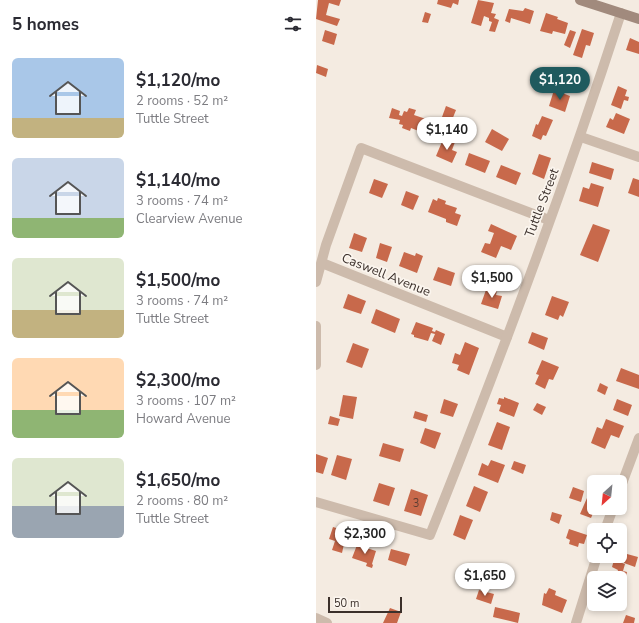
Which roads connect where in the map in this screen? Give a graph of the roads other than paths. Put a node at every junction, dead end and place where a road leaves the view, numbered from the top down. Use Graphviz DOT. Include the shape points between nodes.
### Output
graph roads {
  1 [pos="580,0"];
  2 [pos="621,13"];
  3 [pos="639,19"];
  4 [pos="581,137"];
  5 [pos="639,157"];
  6 [pos="549,220"];
  7 [pos="322,263"];
  8 [pos="316,282"];
  9 [pos="316,326"];
  10 [pos="507,337"];
  11 [pos="316,364"];
  12 [pos="639,438"];
  13 [pos="635,460"];
  14 [pos="627,475"];
  15 [pos="316,502"];
  16 [pos="595,563"];
  17 [pos="316,618"];
  18 [pos="327,623"];
  19 [pos="576,623"];
  1 -- 2 [label="street"];
  2 -- 3 [label="street"];
  2 -- 4 [label="street, Tuttle Street"];
  4 -- 5 [label="street"];
  4 -- 6 [label="street, Tuttle Street"];
  6 -- 7 [label="street" via="361,148 330,232"];
  6 -- 10 [label="street, Tuttle Street"];
  7 -- 8 [label="street"];
  7 -- 10 [label="street, Caswell Avenue"];
  9 -- 11 [label="street"];
  10 -- 15 [label="street, Tuttle Street" via="430,535"];
  12 -- 13 [label="street"];
  13 -- 14 [label="street"];
  16 -- 19 [label="street"];
  17 -- 18 [label="street"];
}
